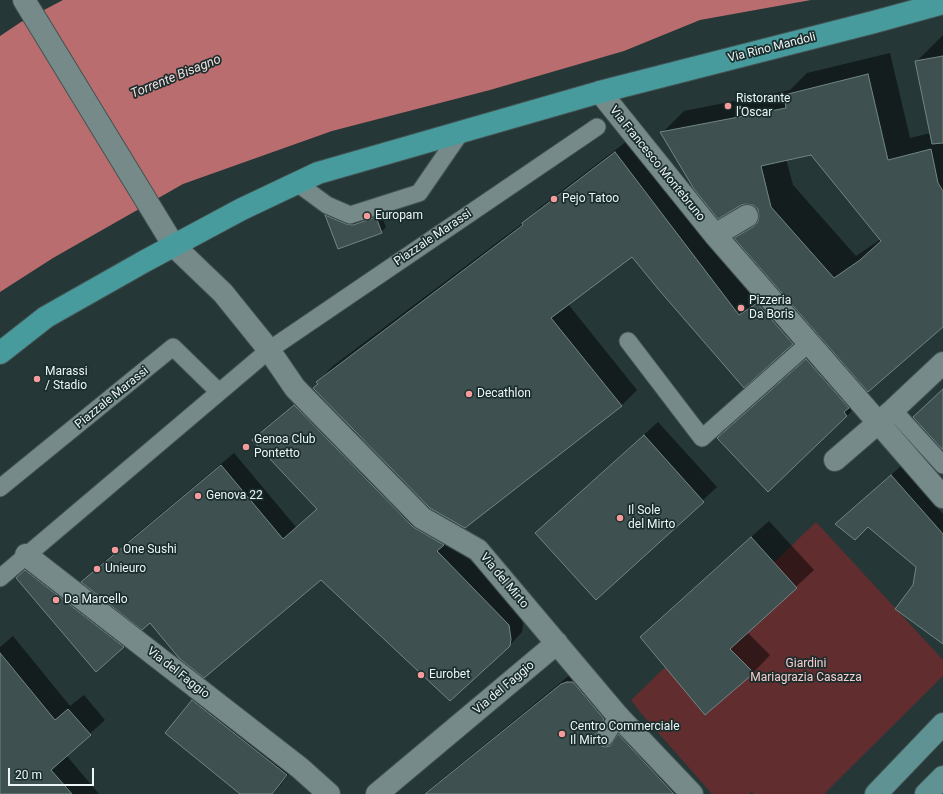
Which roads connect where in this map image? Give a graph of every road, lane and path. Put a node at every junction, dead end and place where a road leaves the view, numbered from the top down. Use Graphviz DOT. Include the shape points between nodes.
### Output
graph roads {
  1 [pos="943,3"];
  2 [pos="28,6"];
  3 [pos="600,92"];
  4 [pos="597,127"];
  5 [pos="461,132"];
  6 [pos="297,183"];
  7 [pos="748,216"];
  8 [pos="715,235"];
  9 [pos="174,246"];
  10 [pos="628,341"];
  11 [pos="808,344"];
  12 [pos="269,350"];
  13 [pos="0,353"];
  14 [pos="943,363"];
  15 [pos="219,392"];
  16 [pos="885,417"];
  17 [pos="835,460"];
  18 [pos="943,465"];
  19 [pos="0,488"];
  20 [pos="940,494"];
  21 [pos="26,555"];
  22 [pos="0,578"];
  23 [pos="557,643"];
  24 [pos="627,717"];
  25 [pos="943,724"];
  26 [pos="605,738"];
  27 [pos="943,777"];
  28 [pos="329,794"];
  29 [pos="377,794"];
  30 [pos="692,794"];
  31 [pos="876,794"];
  32 [pos="926,794"];
  1 -- 3 [label="main road, Via Rino Mandoli"];
  2 -- 9 [label="street"];
  3 -- 5 [label="main road"];
  3 -- 8 [label="street, Via Francesco Montebruno"];
  4 -- 12 [label="lane, Piazzale Marassi"];
  5 -- 6 [label="main road" via="318,173"];
  5 -- 6 [label="lane" via="418,193 350,215 327,205"];
  6 -- 9 [label="main road"];
  7 -- 8 [label="street"];
  8 -- 11 [label="street, Via Francesco Montebruno"];
  9 -- 12 [label="street" via="223,293"];
  9 -- 13 [label="main road" via="46,317"];
  10 -- 11 [label="lane" via="702,438"];
  11 -- 16 [label="street, Via Francesco Montebruno"];
  12 -- 15 [label="lane, Piazzale Marassi"];
  12 -- 23 [label="street, Via del Mirto" via="296,388 422,518 478,550"];
  14 -- 16 [label="street"];
  15 -- 19 [label="lane, Piazzale Marassi" via="174,347"];
  15 -- 21 [label="lane, Piazzale Marassi"];
  16 -- 17 [label="street"];
  16 -- 18 [label="lane"];
  16 -- 20 [label="street, Via Francesco Montebruno"];
  21 -- 22 [label="lane, Piazzale Marassi"];
  21 -- 28 [label="street, Via del Faggio"];
  23 -- 24 [label="street, Via del Mirto"];
  23 -- 29 [label="street, Via del Faggio"];
  24 -- 26 [label="lane"];
  24 -- 30 [label="street, Via del Mirto"];
  25 -- 31 [label="main road"];
  27 -- 32 [label="main road"];
}
